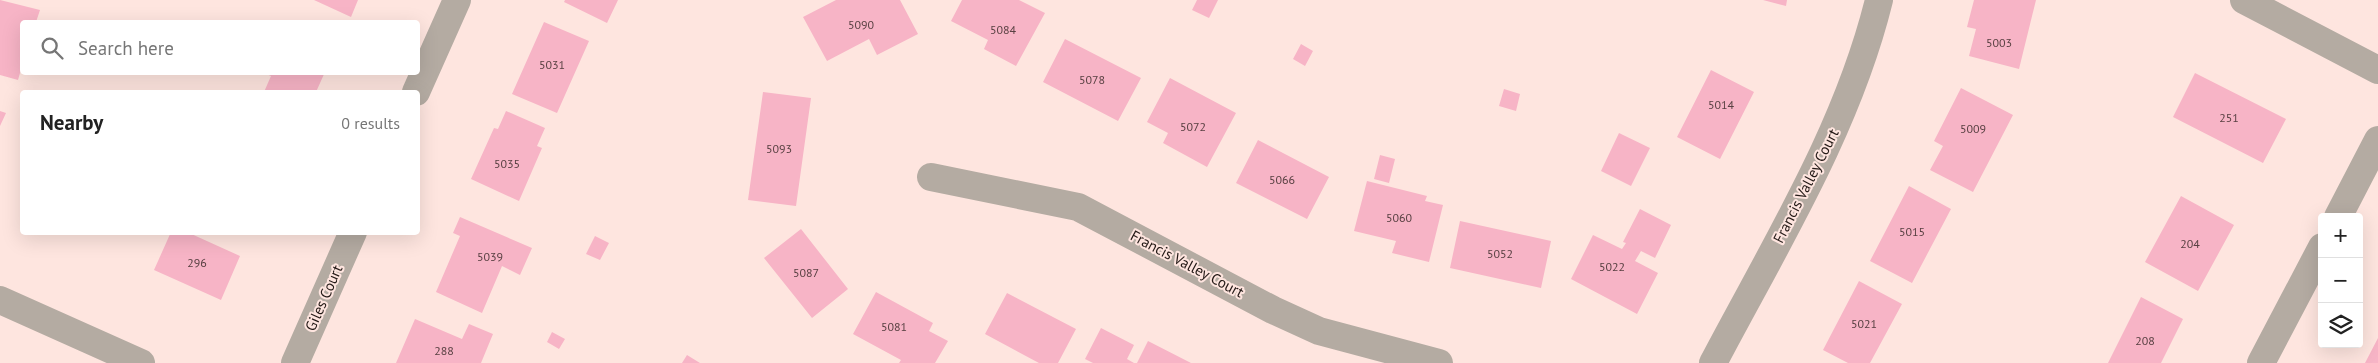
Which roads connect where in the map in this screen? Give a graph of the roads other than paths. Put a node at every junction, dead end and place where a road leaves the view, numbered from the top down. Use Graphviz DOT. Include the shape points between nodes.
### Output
graph roads {
  1 [pos="457,0"];
  2 [pos="1879,0"];
  3 [pos="2244,0"];
  4 [pos="2378,70"];
  5 [pos="417,90"];
  6 [pos="2378,140"];
  7 [pos="931,177"];
  8 [pos="2340,213"];
  9 [pos="352,235"];
  10 [pos="2318,255"];
  11 [pos="0,300"];
  12 [pos="141,363"];
  13 [pos="295,363"];
  14 [pos="1439,363"];
  15 [pos="1713,363"];
  16 [pos="2261,363"];
  1 -- 5 [label="street"];
  2 -- 15 [label="street, Francis Valley Court" via="1868,46 1837,127"];
  3 -- 4 [label="street"];
  6 -- 8 [label="street"];
  7 -- 14 [label="street, Francis Valley Court" via="1078,207 1319,331"];
  9 -- 13 [label="street, Giles Court"];
  10 -- 16 [label="street"];
  11 -- 12 [label="street"];
}
